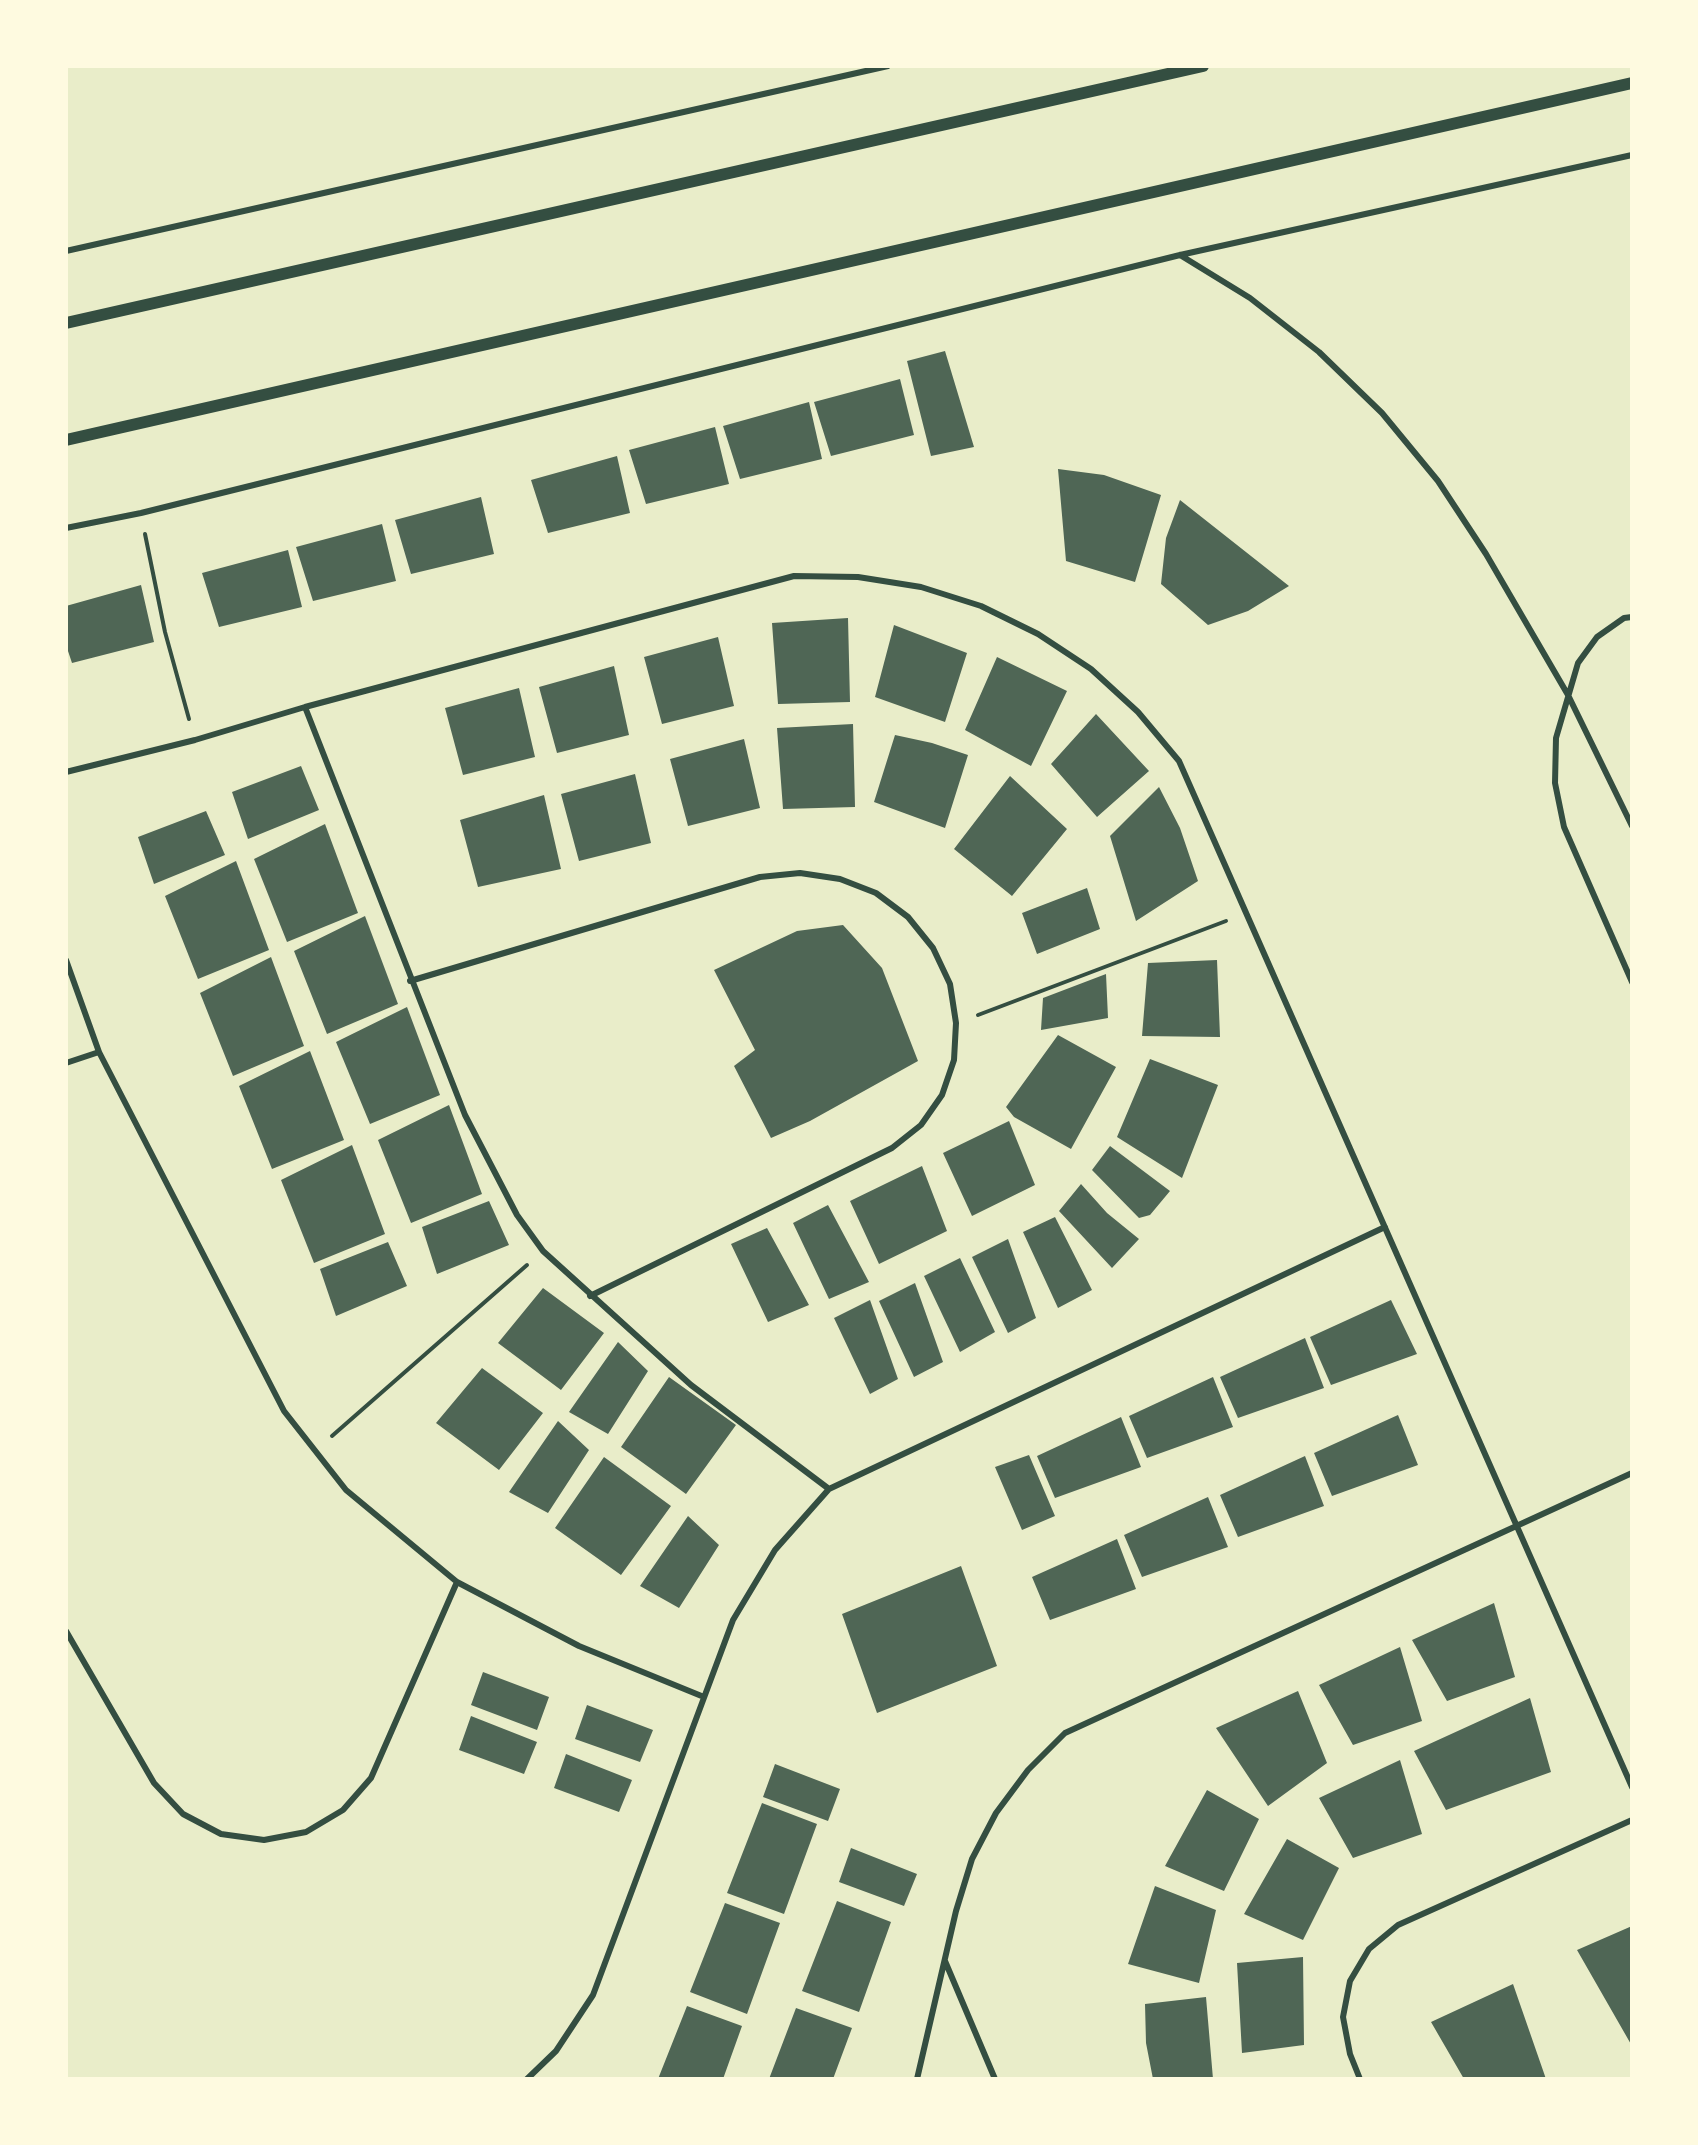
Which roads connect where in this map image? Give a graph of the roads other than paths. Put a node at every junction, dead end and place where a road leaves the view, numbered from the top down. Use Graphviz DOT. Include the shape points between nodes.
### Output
graph roads {
  1 [pos="888,66"];
  2 [pos="1203,66"];
  3 [pos="1632,83"];
  4 [pos="1632,155"];
  5 [pos="66,251"];
  6 [pos="1180,255"];
  7 [pos="66,323"];
  8 [pos="66,440"];
  9 [pos="66,528"];
  10 [pos="1632,616"];
  11 [pos="1568,695"];
  12 [pos="305,707"];
  13 [pos="66,772"];
  14 [pos="1632,826"];
  15 [pos="66,960"];
  16 [pos="410,981"];
  17 [pos="1632,982"];
  18 [pos="99,1052"];
  19 [pos="66,1064"];
  20 [pos="1385,1227"];
  21 [pos="590,1296"];
  22 [pos="1632,1473"];
  23 [pos="829,1489"];
  24 [pos="1516,1526"];
  25 [pos="457,1582"];
  26 [pos="66,1631"];
  27 [pos="704,1696"];
  28 [pos="1632,1787"];
  29 [pos="1632,1820"];
  30 [pos="945,1960"];
  31 [pos="527,2079"];
  32 [pos="917,2079"];
  33 [pos="995,2079"];
  34 [pos="1360,2079"];
  1 -- 5 [label="street"];
  2 -- 7 [label="main road"];
  3 -- 8 [label="main road"];
  4 -- 6 [label="street"];
  6 -- 9 [label="street" via="141,513"];
  6 -- 11 [label="street" via="1250,298 1311,345 1382,413 1438,481 1486,554"];
  10 -- 11 [label="street" via="1597,637 1578,663"];
  11 -- 14 [label="street"];
  11 -- 17 [label="street" via="1556,738 1555,783 1564,827"];
  12 -- 13 [label="street"];
  12 -- 16 [label="street"];
  12 -- 20 [label="street" via="794,576 858,577 921,587 981,606 1038,634 1091,669 1138,712 1179,761"];
  15 -- 18 [label="street"];
  16 -- 21 [label="street" via="465,1115 517,1215 543,1251"];
  16 -- 21 [label="street" via="760,878 800,873 840,879 876,893 908,917 933,948 945,975 956,1023 954,1060 942,1095 921,1125 892,1148"];
  18 -- 19 [label="street"];
  18 -- 25 [label="street" via="284,1411 346,1490"];
  20 -- 23 [label="street"];
  20 -- 24 [label="street"];
  21 -- 23 [label="street" via="691,1385"];
  22 -- 24 [label="street"];
  23 -- 27 [label="street" via="769,1560 733,1620"];
  24 -- 28 [label="street"];
  24 -- 30 [label="street" via="1065,1734 1028,1770 996,1813 972,1859"];
  25 -- 26 [label="street" via="371,1778 343,1810 306,1832 264,1840 221,1834 183,1814 153,1783"];
  25 -- 27 [label="street" via="579,1646"];
  27 -- 31 [label="street" via="593,1995 556,2051"];
  29 -- 34 [label="street" via="1398,1925 1369,1949 1350,1981 1343,2017 1350,2054"];
  30 -- 32 [label="street"];
  30 -- 33 [label="street"];
}
